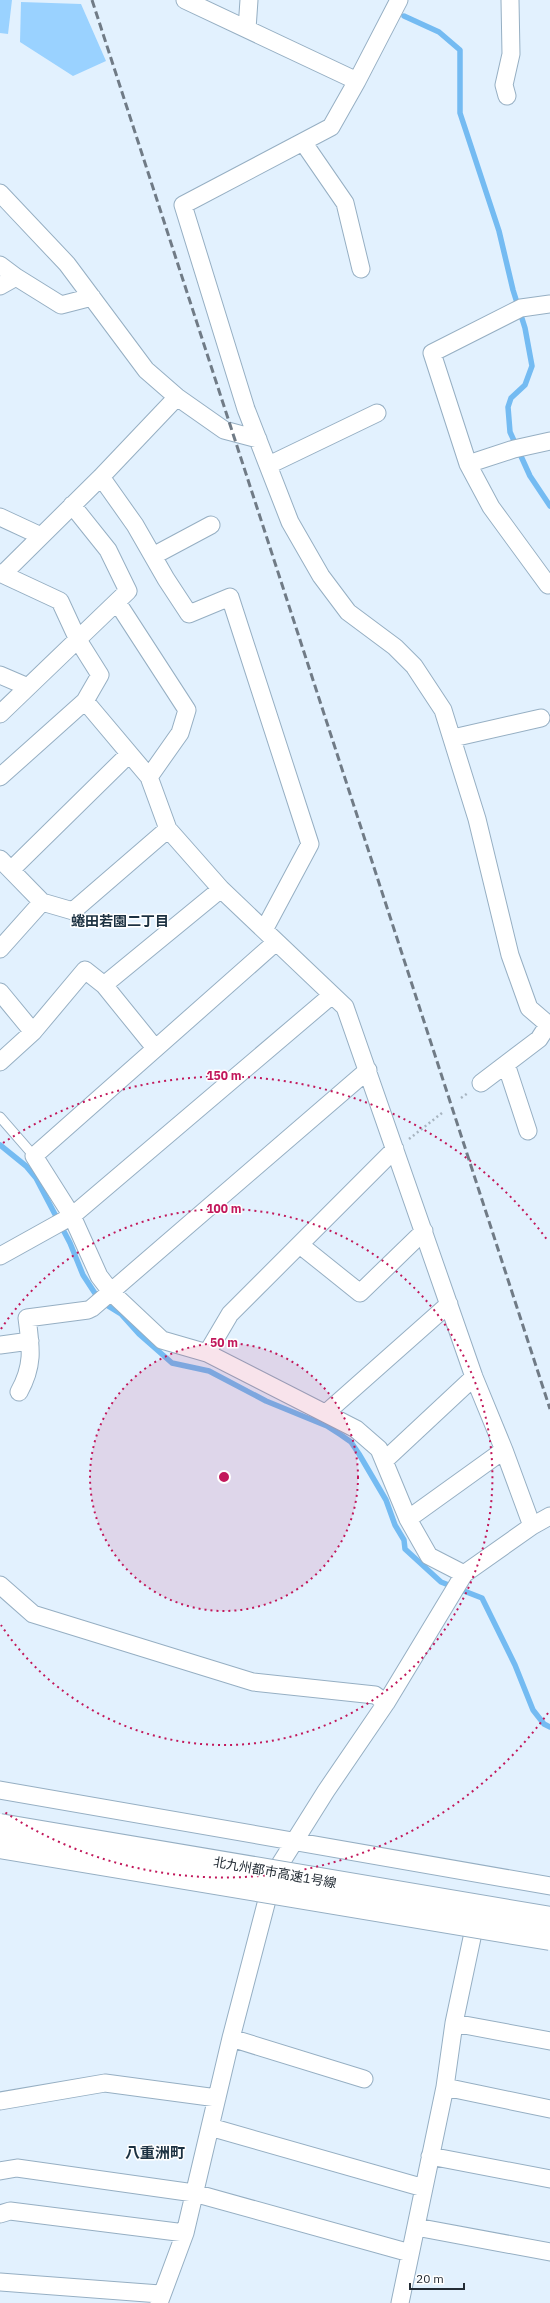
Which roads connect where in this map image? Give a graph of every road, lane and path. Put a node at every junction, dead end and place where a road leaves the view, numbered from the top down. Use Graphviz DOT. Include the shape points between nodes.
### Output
graph roads {
  1 [pos="184,0"];
  2 [pos="249,0"];
  3 [pos="399,0"];
  4 [pos="510,0"];
  5 [pos="247,29"];
  6 [pos="357,81"];
  7 [pos="507,96"];
  8 [pos="302,142"];
  9 [pos="0,193"];
  10 [pos="0,264"];
  11 [pos="361,269"];
  12 [pos="16,277"];
  13 [pos="0,286"];
  14 [pos="92,297"];
  15 [pos="550,304"];
  16 [pos="177,397"];
  17 [pos="377,413"];
  18 [pos="258,439"];
  19 [pos="550,441"];
  20 [pos="269,464"];
  21 [pos="468,464"];
  22 [pos="101,477"];
  23 [pos="72,505"];
  24 [pos="0,517"];
  25 [pos="210,525"];
  26 [pos="41,536"];
  27 [pos="153,556"];
  28 [pos="2,573"];
  29 [pos="550,584"];
  30 [pos="117,602"];
  31 [pos="78,640"];
  32 [pos="0,675"];
  33 [pos="28,687"];
  34 [pos="85,701"];
  35 [pos="0,714"];
  36 [pos="541,718"];
  37 [pos="453,738"];
  38 [pos="130,754"];
  39 [pos="0,777"];
  40 [pos="149,777"];
  41 [pos="168,829"];
  42 [pos="5,864"];
  43 [pos="221,889"];
  44 [pos="42,902"];
  45 [pos="264,930"];
  46 [pos="276,942"];
  47 [pos="0,949"];
  48 [pos="104,985"];
  49 [pos="0,992"];
  50 [pos="332,995"];
  51 [pos="549,1026"];
  52 [pos="33,1032"];
  53 [pos="155,1048"];
  54 [pos="0,1062"];
  55 [pos="506,1064"];
  56 [pos="368,1070"];
  57 [pos="481,1083"];
  58 [pos="442,1113"];
  59 [pos="0,1117"];
  60 [pos="528,1131"];
  61 [pos="395,1149"];
  62 [pos="34,1156"];
  63 [pos="62,1221"];
  64 [pos="424,1231"];
  65 [pos="300,1245"];
  66 [pos="0,1256"];
  67 [pos="102,1300"];
  68 [pos="449,1304"];
  69 [pos="30,1341"];
  70 [pos="0,1345"];
  71 [pos="206,1353"];
  72 [pos="474,1376"];
  73 [pos="19,1392"];
  74 [pos="326,1414"];
  75 [pos="504,1450"];
  76 [pos="384,1461"];
  77 [pos="550,1516"];
  78 [pos="408,1519"];
  79 [pos="532,1526"];
  80 [pos="464,1574"];
  81 [pos="0,1585"];
  82 [pos="386,1703"];
  83 [pos="0,1790"];
  84 [pos="0,1825"];
  85 [pos="294,1842"];
  86 [pos="0,1847"];
  87 [pos="550,1886"];
  88 [pos="550,1918"];
  89 [pos="473,1933"];
  90 [pos="550,1939"];
  91 [pos="454,2023"];
  92 [pos="230,2038"];
  93 [pos="550,2041"];
  94 [pos="364,2079"];
  95 [pos="445,2087"];
  96 [pos="217,2098"];
  97 [pos="0,2101"];
  98 [pos="550,2109"];
  99 [pos="210,2127"];
  100 [pos="430,2156"];
  101 [pos="0,2171"];
  102 [pos="550,2179"];
  103 [pos="424,2188"];
  104 [pos="194,2193"];
  105 [pos="0,2214"];
  106 [pos="416,2226"];
  107 [pos="185,2233"];
  108 [pos="550,2252"];
  109 [pos="410,2253"];
  110 [pos="0,2282"];
  111 [pos="160,2298"];
  112 [pos="400,2303"];
  1 -- 5 [label="street"];
  2 -- 5 [label="street"];
  3 -- 6 [label="street"];
  4 -- 7 [label="street" via="511,54 504,85"];
  5 -- 6 [label="street"];
  6 -- 8 [label="street" via="331,127"];
  8 -- 11 [label="street" via="345,203"];
  8 -- 18 [label="street" via="183,205"];
  9 -- 14 [label="street" via="67,264"];
  10 -- 12 [label="street"];
  12 -- 13 [label="street"];
  12 -- 14 [label="street" via="61,305"];
  14 -- 16 [label="street" via="146,370"];
  15 -- 21 [label="street" via="521,308 432,352"];
  16 -- 18 [label="street" via="224,430"];
  16 -- 22 [label="street"];
  17 -- 20 [label="street"];
  18 -- 20 [label="street"];
  19 -- 21 [label="street" via="514,449"];
  20 -- 37 [label="street" via="290,522 321,576 348,612 395,647 414,666 443,710"];
  21 -- 29 [label="street" via="491,507 548,585"];
  22 -- 23 [label="street"];
  22 -- 27 [label="street" via="135,524"];
  23 -- 26 [label="street"];
  23 -- 30 [label="street" via="108,550 128,591"];
  24 -- 26 [label="street"];
  25 -- 27 [label="street"];
  26 -- 28 [label="street"];
  27 -- 45 [label="street" via="189,614 230,597 310,844"];
  28 -- 31 [label="street" via="60,601"];
  30 -- 31 [label="street"];
  30 -- 40 [label="street" via="187,710 180,732"];
  31 -- 33 [label="street"];
  31 -- 34 [label="street" via="100,675"];
  32 -- 33 [label="street"];
  33 -- 35 [label="street"];
  34 -- 38 [label="street"];
  34 -- 39 [label="street"];
  36 -- 37 [label="street"];
  37 -- 51 [label="street" via="477,819 510,954 529,1008"];
  38 -- 40 [label="street"];
  38 -- 42 [label="street"];
  40 -- 41 [label="street"];
  41 -- 43 [label="street"];
  41 -- 44 [label="street" via="73,911"];
  42 -- 44 [label="street"];
  43 -- 45 [label="street"];
  43 -- 48 [label="street"];
  44 -- 47 [label="street"];
  45 -- 46 [label="street"];
  46 -- 50 [label="street"];
  46 -- 53 [label="street"];
  48 -- 52 [label="street" via="85,970"];
  48 -- 53 [label="street"];
  49 -- 52 [label="street"];
  50 -- 56 [label="street" via="345,1007"];
  50 -- 63 [label="street"];
  51 -- 55 [label="street" via="539,1039"];
  52 -- 54 [label="street"];
  53 -- 62 [label="street"];
  55 -- 57 [label="street"];
  55 -- 60 [label="street"];
  56 -- 61 [label="street"];
  56 -- 67 [label="street"];
  58 -- 61 [label="path"];
  59 -- 62 [label="lane"];
  61 -- 64 [label="street"];
  61 -- 65 [label="street"];
  62 -- 63 [label="street"];
  63 -- 66 [label="street"];
  63 -- 67 [label="street" via="99,1276"];
  64 -- 65 [label="street" via="360,1293"];
  64 -- 68 [label="street"];
  65 -- 71 [label="street" via="230,1314"];
  67 -- 69 [label="street" via="88,1310 27,1318"];
  67 -- 71 [label="street" via="162,1340"];
  68 -- 72 [label="street"];
  68 -- 74 [label="street"];
  69 -- 70 [label="street"];
  69 -- 73 [label="street" via="28,1374"];
  71 -- 74 [label="street"];
  72 -- 75 [label="street"];
  72 -- 76 [label="street"];
  74 -- 76 [label="street" via="356,1429 379,1449"];
  75 -- 78 [label="street"];
  75 -- 79 [label="street"];
  76 -- 78 [label="street"];
  77 -- 79 [label="street"];
  78 -- 80 [label="street" via="429,1556"];
  79 -- 80 [label="street"];
  80 -- 82 [label="street"];
  81 -- 82 [label="street" via="33,1614 253,1682 375,1695"];
  82 -- 85 [label="street"];
  83 -- 85 [label="street"];
  84 -- 88 [label="highway, 北九州都市高速1号線, bridge"];
  85 -- 87 [label="street"];
  85 -- 92 [label="street" via="277,1869"];
  86 -- 90 [label="highway, 北九州都市高速1号線, bridge"];
  89 -- 91 [label="street"];
  91 -- 93 [label="street"];
  91 -- 95 [label="street"];
  92 -- 94 [label="street"];
  92 -- 96 [label="street"];
  95 -- 98 [label="street"];
  95 -- 100 [label="street"];
  96 -- 97 [label="street" via="105,2083"];
  96 -- 99 [label="street"];
  99 -- 103 [label="street"];
  99 -- 104 [label="street"];
  100 -- 102 [label="street"];
  100 -- 103 [label="street"];
  101 -- 104 [label="street" via="17,2168"];
  103 -- 106 [label="street"];
  104 -- 107 [label="street"];
  104 -- 109 [label="street"];
  105 -- 107 [label="street" via="10,2212"];
  106 -- 108 [label="street"];
  106 -- 109 [label="street"];
  107 -- 111 [label="street"];
  109 -- 112 [label="street"];
  110 -- 111 [label="street"];
}
